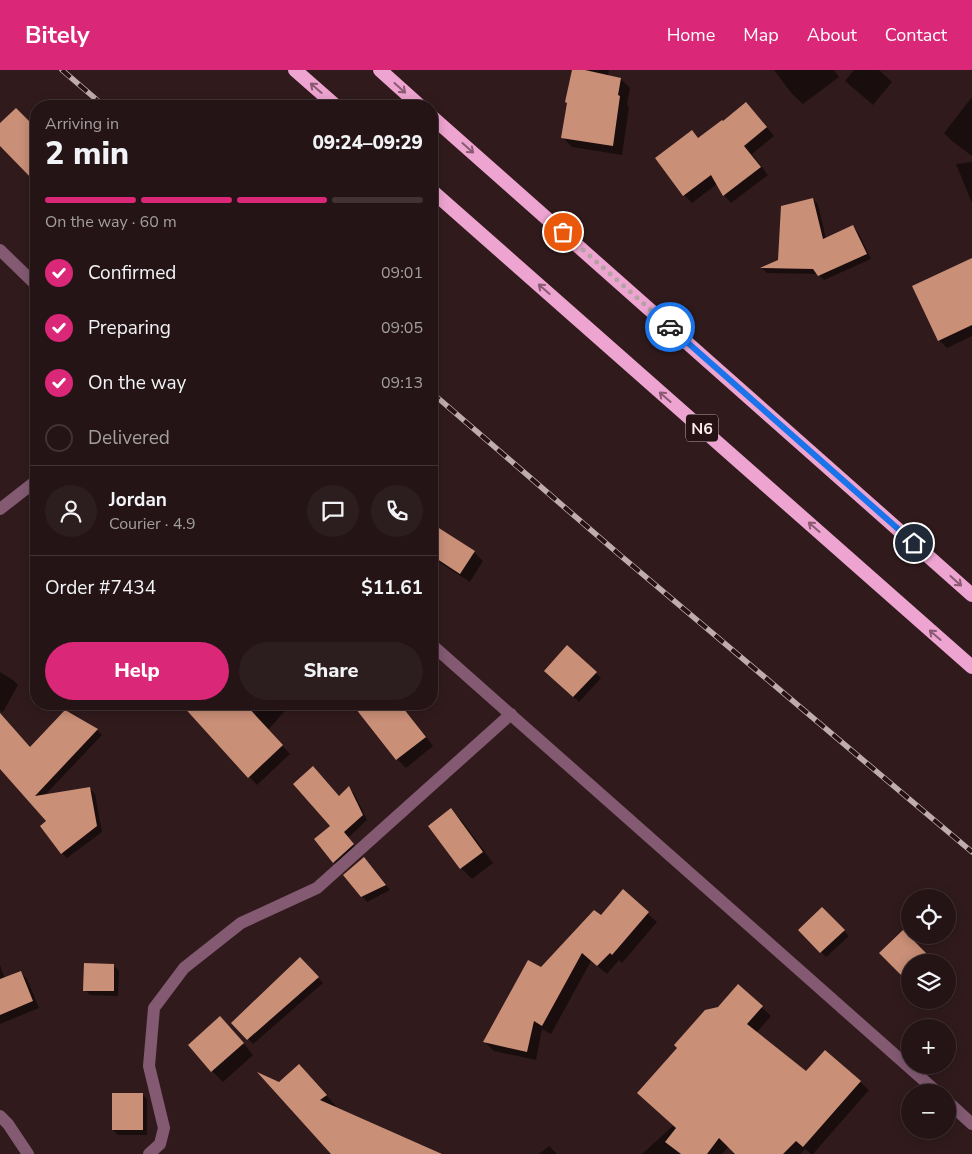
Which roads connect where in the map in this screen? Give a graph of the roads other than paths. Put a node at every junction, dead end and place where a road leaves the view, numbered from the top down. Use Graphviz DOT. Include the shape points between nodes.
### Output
graph roads {
  1 [pos="295,70"];
  2 [pos="380,70"];
  3 [pos="329,100"];
  4 [pos="413,100"];
  5 [pos="438,122"];
  6 [pos="438,196"];
  7 [pos="0,250"];
  8 [pos="30,279"];
  9 [pos="30,486"];
  10 [pos="0,509"];
  11 [pos="972,595"];
  12 [pos="438,650"];
  13 [pos="972,667"];
  14 [pos="511,714"];
  15 [pos="928,1084"];
  16 [pos="956,1109"];
  17 [pos="0,1116"];
  18 [pos="972,1124"];
  19 [pos="28,1154"];
  20 [pos="149,1154"];
  3 -- 1 [label="highway, one-way"];
  2 -- 4 [label="highway, one-way"];
  5 -- 11 [label="highway, one-way"];
  13 -- 6 [label="highway, N6, one-way"];
  7 -- 8 [label="street"];
  9 -- 10 [label="street"];
  12 -- 14 [label="street"];
  14 -- 15 [label="street"];
  14 -- 20 [label="street" via="317,888 241,923 184,968 154,1008 149,1066 164,1128 160,1144"];
  16 -- 18 [label="street"];
  17 -- 19 [label="street"];
}
